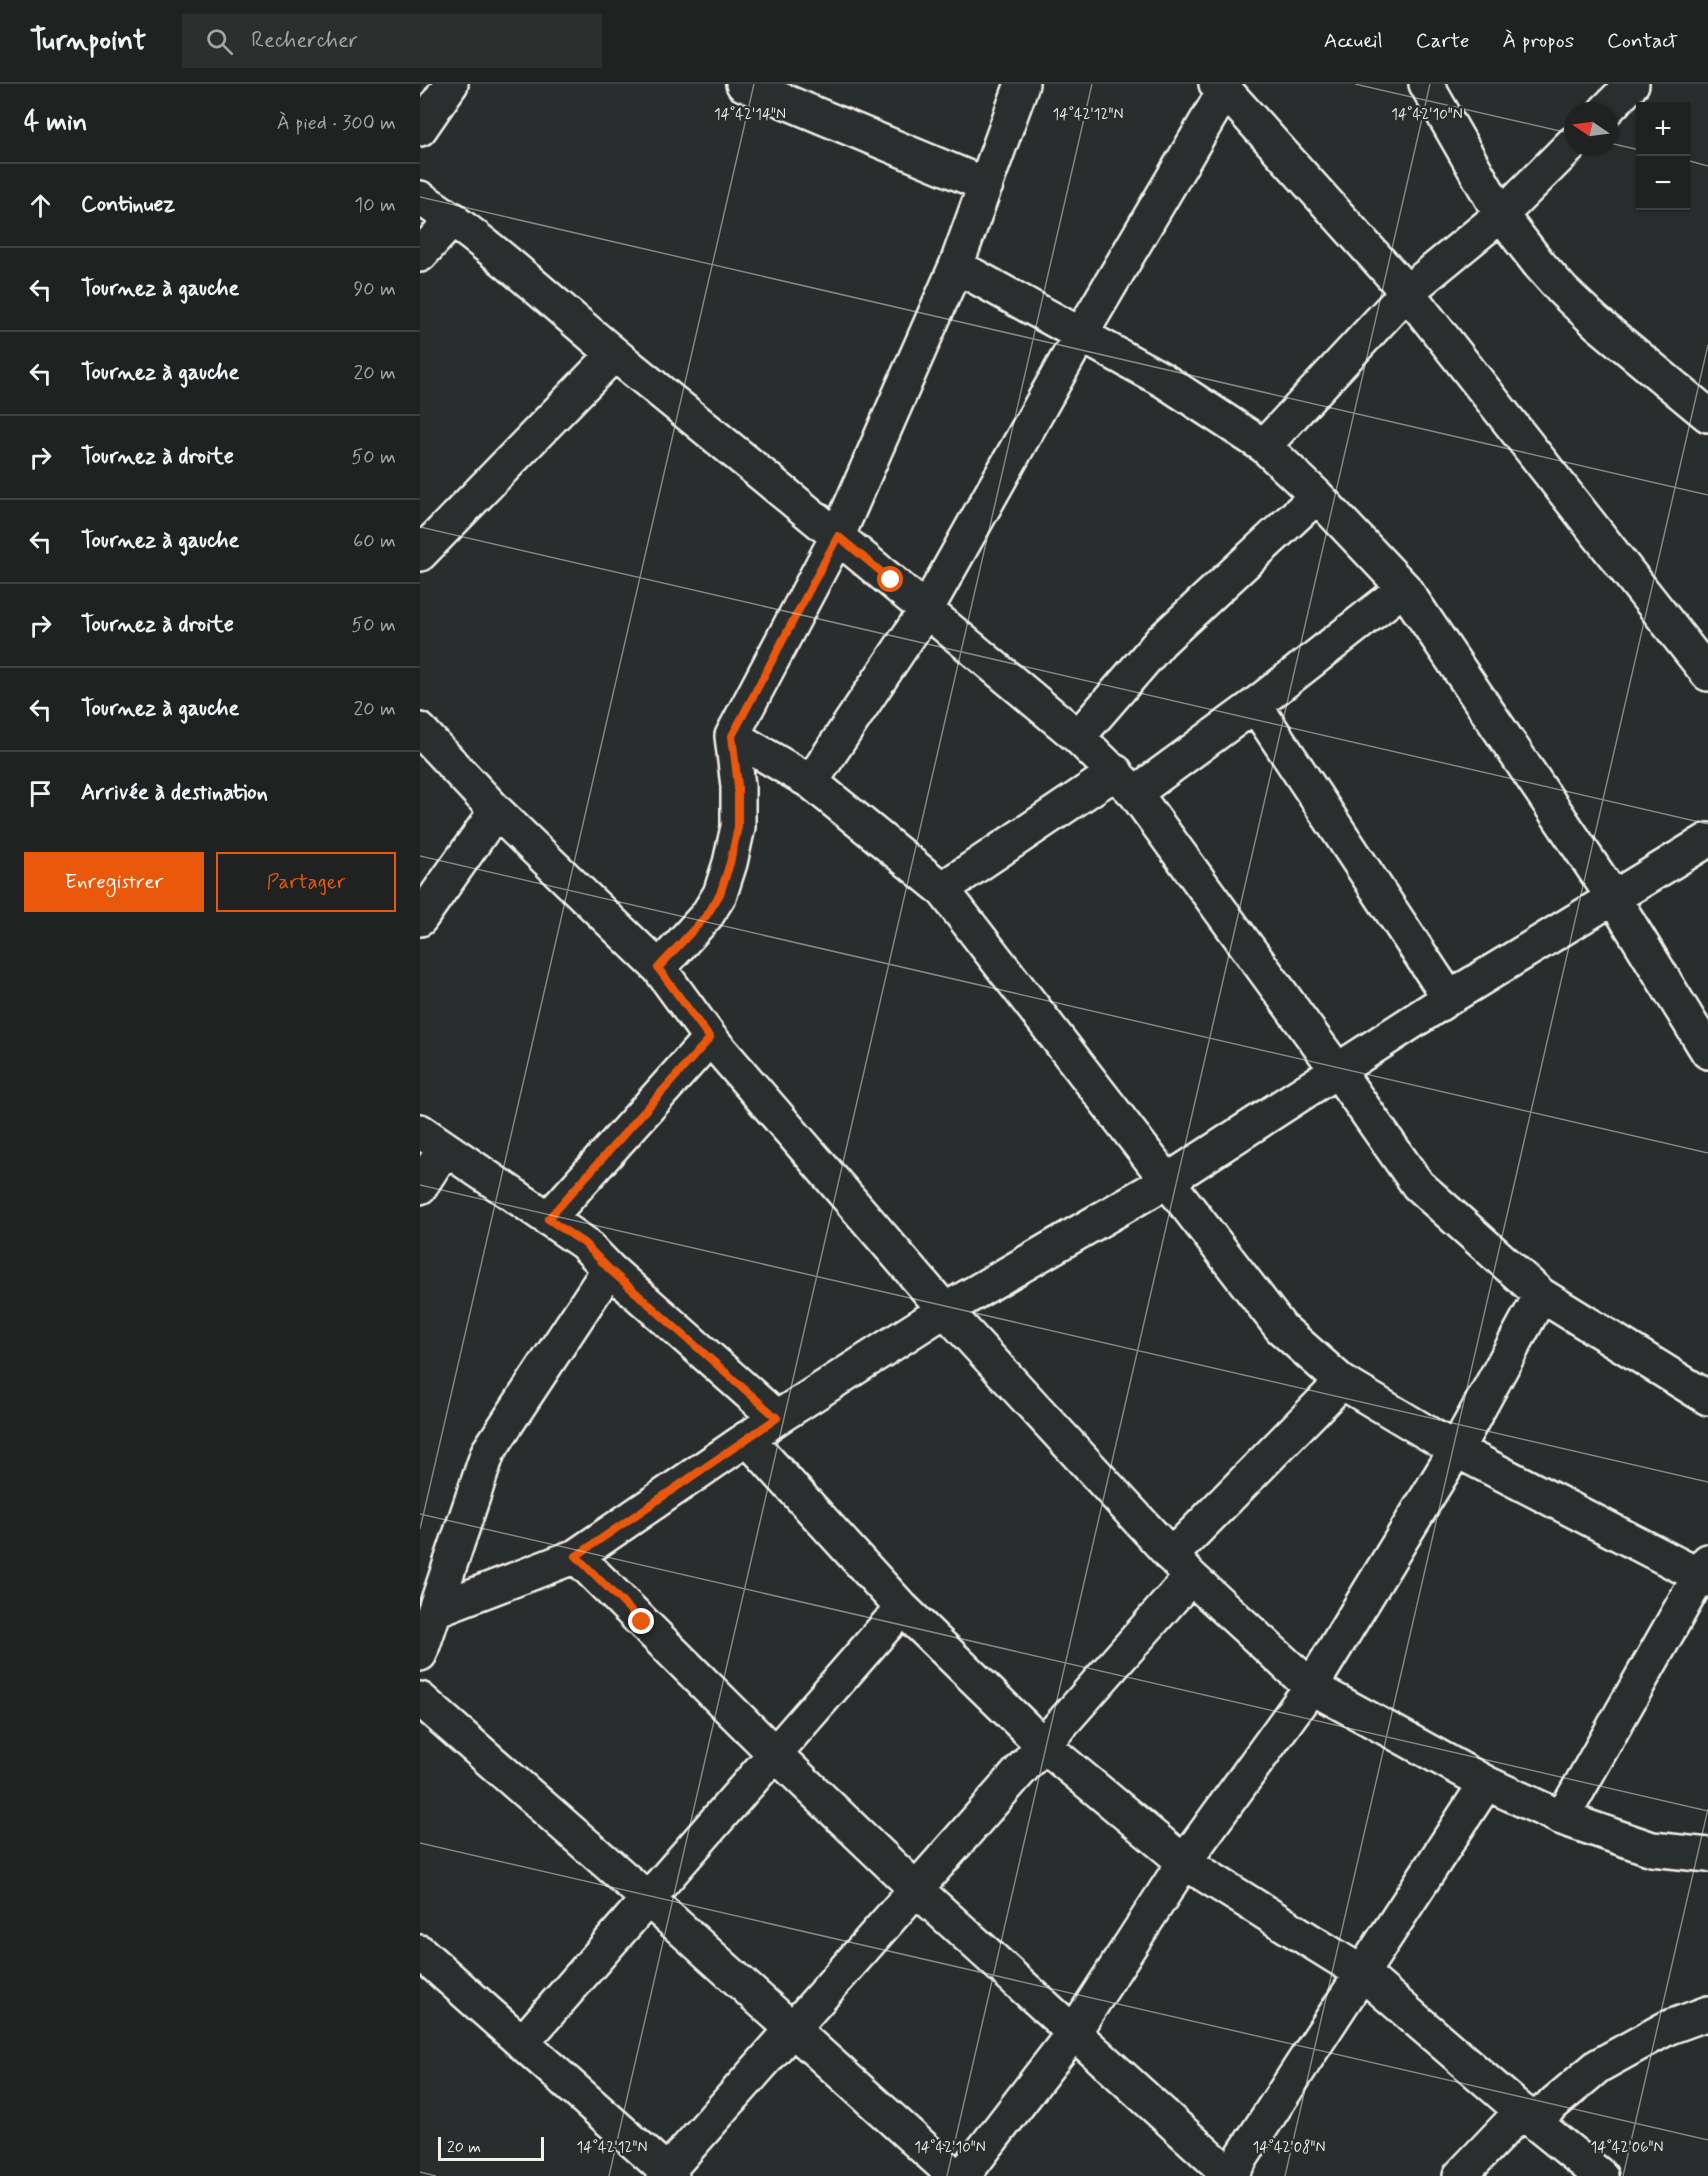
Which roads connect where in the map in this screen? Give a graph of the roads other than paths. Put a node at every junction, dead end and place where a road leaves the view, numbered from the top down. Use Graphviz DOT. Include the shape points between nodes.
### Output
graph roads {
  1 [pos="451,84"];
  2 [pos="743,84"];
  3 [pos="1022,84"];
  4 [pos="1426,84"];
  5 [pos="1632,84"];
  6 [pos="1220,87"];
  7 [pos="1614,102"];
  8 [pos="420,129"];
  9 [pos="1564,152"];
  10 [pos="986,185"];
  11 [pos="420,198"];
  12 [pos="1501,215"];
  13 [pos="453,219"];
  14 [pos="420,255"];
  15 [pos="956,266"];
  16 [pos="1407,292"];
  17 [pos="1080,336"];
  18 [pos="614,354"];
  19 [pos="1708,415"];
  20 [pos="1264,446"];
  21 [pos="1317,496"];
  22 [pos="838,536"];
  23 [pos="420,554"];
  24 [pos="1404,588"];
  25 [pos="926,610"];
  26 [pos="1708,674"];
  27 [pos="1255,705"];
  28 [pos="420,730"];
  29 [pos="732,736"];
  30 [pos="1078,737"];
  31 [pos="811,782"];
  32 [pos="1126,782"];
  33 [pos="496,811"];
  34 [pos="1708,840"];
  35 [pos="942,889"];
  36 [pos="1613,897"];
  37 [pos="421,912"];
  38 [pos="658,968"];
  39 [pos="1449,998"];
  40 [pos="710,1038"];
  41 [pos="1708,1052"];
  42 [pos="1337,1070"];
  43 [pos="432,1139"];
  44 [pos="1167,1181"];
  45 [pos="420,1187"];
  46 [pos="548,1219"];
  47 [pos="609,1269"];
  48 [pos="1541,1295"];
  49 [pos="945,1310"];
  50 [pos="1342,1382"];
  51 [pos="1708,1398"];
  52 [pos="777,1418"];
  53 [pos="747,1438"];
  54 [pos="1456,1449"];
  55 [pos="576,1556"];
  56 [pos="1181,1566"];
  57 [pos="1705,1572"];
  58 [pos="902,1608"];
  59 [pos="435,1610"];
  60 [pos="420,1654"];
  61 [pos="1311,1687"];
  62 [pos="420,1699"];
  63 [pos="1043,1745"];
  64 [pos="775,1754"];
  65 [pos="1486,1784"];
  66 [pos="1562,1818"];
  67 [pos="1708,1855"];
  68 [pos="1184,1862"];
  69 [pos="916,1889"];
  70 [pos="648,1899"];
  71 [pos="420,1952"];
  72 [pos="1362,1973"];
  73 [pos="1708,2013"];
  74 [pos="792,2029"];
  75 [pos="1074,2032"];
  76 [pos="522,2043"];
  77 [pos="1527,2116"];
  78 [pos="667,2174"];
  79 [pos="1231,2175"];
  80 [pos="955,2176"];
  81 [pos="963,2176"];
  82 [pos="1460,2176"];
  83 [pos="1601,2176"];
  1 -- 8 [label="street"];
  2 -- 10 [label="street"];
  3 -- 10 [label="street"];
  4 -- 12 [label="street"];
  5 -- 7 [label="street"];
  6 -- 16 [label="street"];
  6 -- 17 [label="street"];
  9 -- 12 [label="street"];
  10 -- 15 [label="street"];
  11 -- 13 [label="street"];
  12 -- 16 [label="street"];
  12 -- 19 [label="street" via="1563,291"];
  13 -- 14 [label="street"];
  13 -- 18 [label="street"];
  15 -- 17 [label="street"];
  15 -- 22 [label="street"];
  16 -- 20 [label="street"];
  16 -- 26 [label="street"];
  17 -- 20 [label="street" via="1163,380"];
  17 -- 25 [label="street"];
  18 -- 22 [label="street"];
  18 -- 23 [label="street"];
  20 -- 21 [label="street"];
  21 -- 24 [label="street"];
  21 -- 30 [label="street" via="1161,641"];
  22 -- 25 [label="street"];
  22 -- 29 [label="street"];
  24 -- 27 [label="street"];
  24 -- 36 [label="street"];
  25 -- 30 [label="street"];
  25 -- 31 [label="street"];
  27 -- 32 [label="street"];
  27 -- 39 [label="street"];
  28 -- 33 [label="street"];
  29 -- 31 [label="street"];
  29 -- 38 [label="street" via="738,827 730,863 720,894 707,915"];
  30 -- 32 [label="street"];
  31 -- 35 [label="street"];
  32 -- 35 [label="street"];
  32 -- 42 [label="street"];
  33 -- 37 [label="street"];
  33 -- 38 [label="street"];
  34 -- 36 [label="street"];
  35 -- 44 [label="street"];
  36 -- 39 [label="street"];
  36 -- 41 [label="street"];
  38 -- 40 [label="street"];
  39 -- 42 [label="street"];
  40 -- 46 [label="street"];
  40 -- 49 [label="street"];
  42 -- 44 [label="street"];
  42 -- 48 [label="street" via="1418,1185"];
  43 -- 45 [label="street"];
  43 -- 46 [label="street"];
  44 -- 49 [label="street"];
  44 -- 50 [label="street" via="1281,1328"];
  46 -- 47 [label="street" via="584,1243"];
  47 -- 52 [label="street"];
  47 -- 59 [label="street" via="488,1452"];
  48 -- 51 [label="street"];
  48 -- 54 [label="street"];
  49 -- 52 [label="street"];
  49 -- 56 [label="street"];
  50 -- 54 [label="street"];
  50 -- 56 [label="street"];
  52 -- 53 [label="street"];
  53 -- 55 [label="street"];
  53 -- 58 [label="street"];
  54 -- 57 [label="street"];
  54 -- 61 [label="street"];
  55 -- 59 [label="street"];
  55 -- 64 [label="street"];
  56 -- 61 [label="street"];
  56 -- 63 [label="street"];
  57 -- 66 [label="street"];
  58 -- 63 [label="street"];
  58 -- 64 [label="street"];
  59 -- 60 [label="street"];
  61 -- 65 [label="street"];
  61 -- 68 [label="street"];
  62 -- 70 [label="street"];
  63 -- 68 [label="street"];
  63 -- 69 [label="street"];
  64 -- 69 [label="street"];
  64 -- 70 [label="street"];
  65 -- 66 [label="street"];
  65 -- 72 [label="street"];
  66 -- 67 [label="street" via="1652,1849"];
  68 -- 72 [label="street"];
  68 -- 75 [label="street"];
  69 -- 74 [label="street"];
  69 -- 75 [label="street"];
  70 -- 74 [label="street"];
  70 -- 76 [label="street"];
  71 -- 76 [label="street"];
  72 -- 77 [label="street"];
  72 -- 79 [label="street"];
  73 -- 77 [label="street" via="1666,2028 1598,2066"];
  74 -- 78 [label="street"];
  74 -- 80 [label="street"];
  75 -- 79 [label="street"];
  75 -- 81 [label="street"];
  76 -- 78 [label="street"];
  77 -- 82 [label="street"];
  77 -- 83 [label="street"];
}
